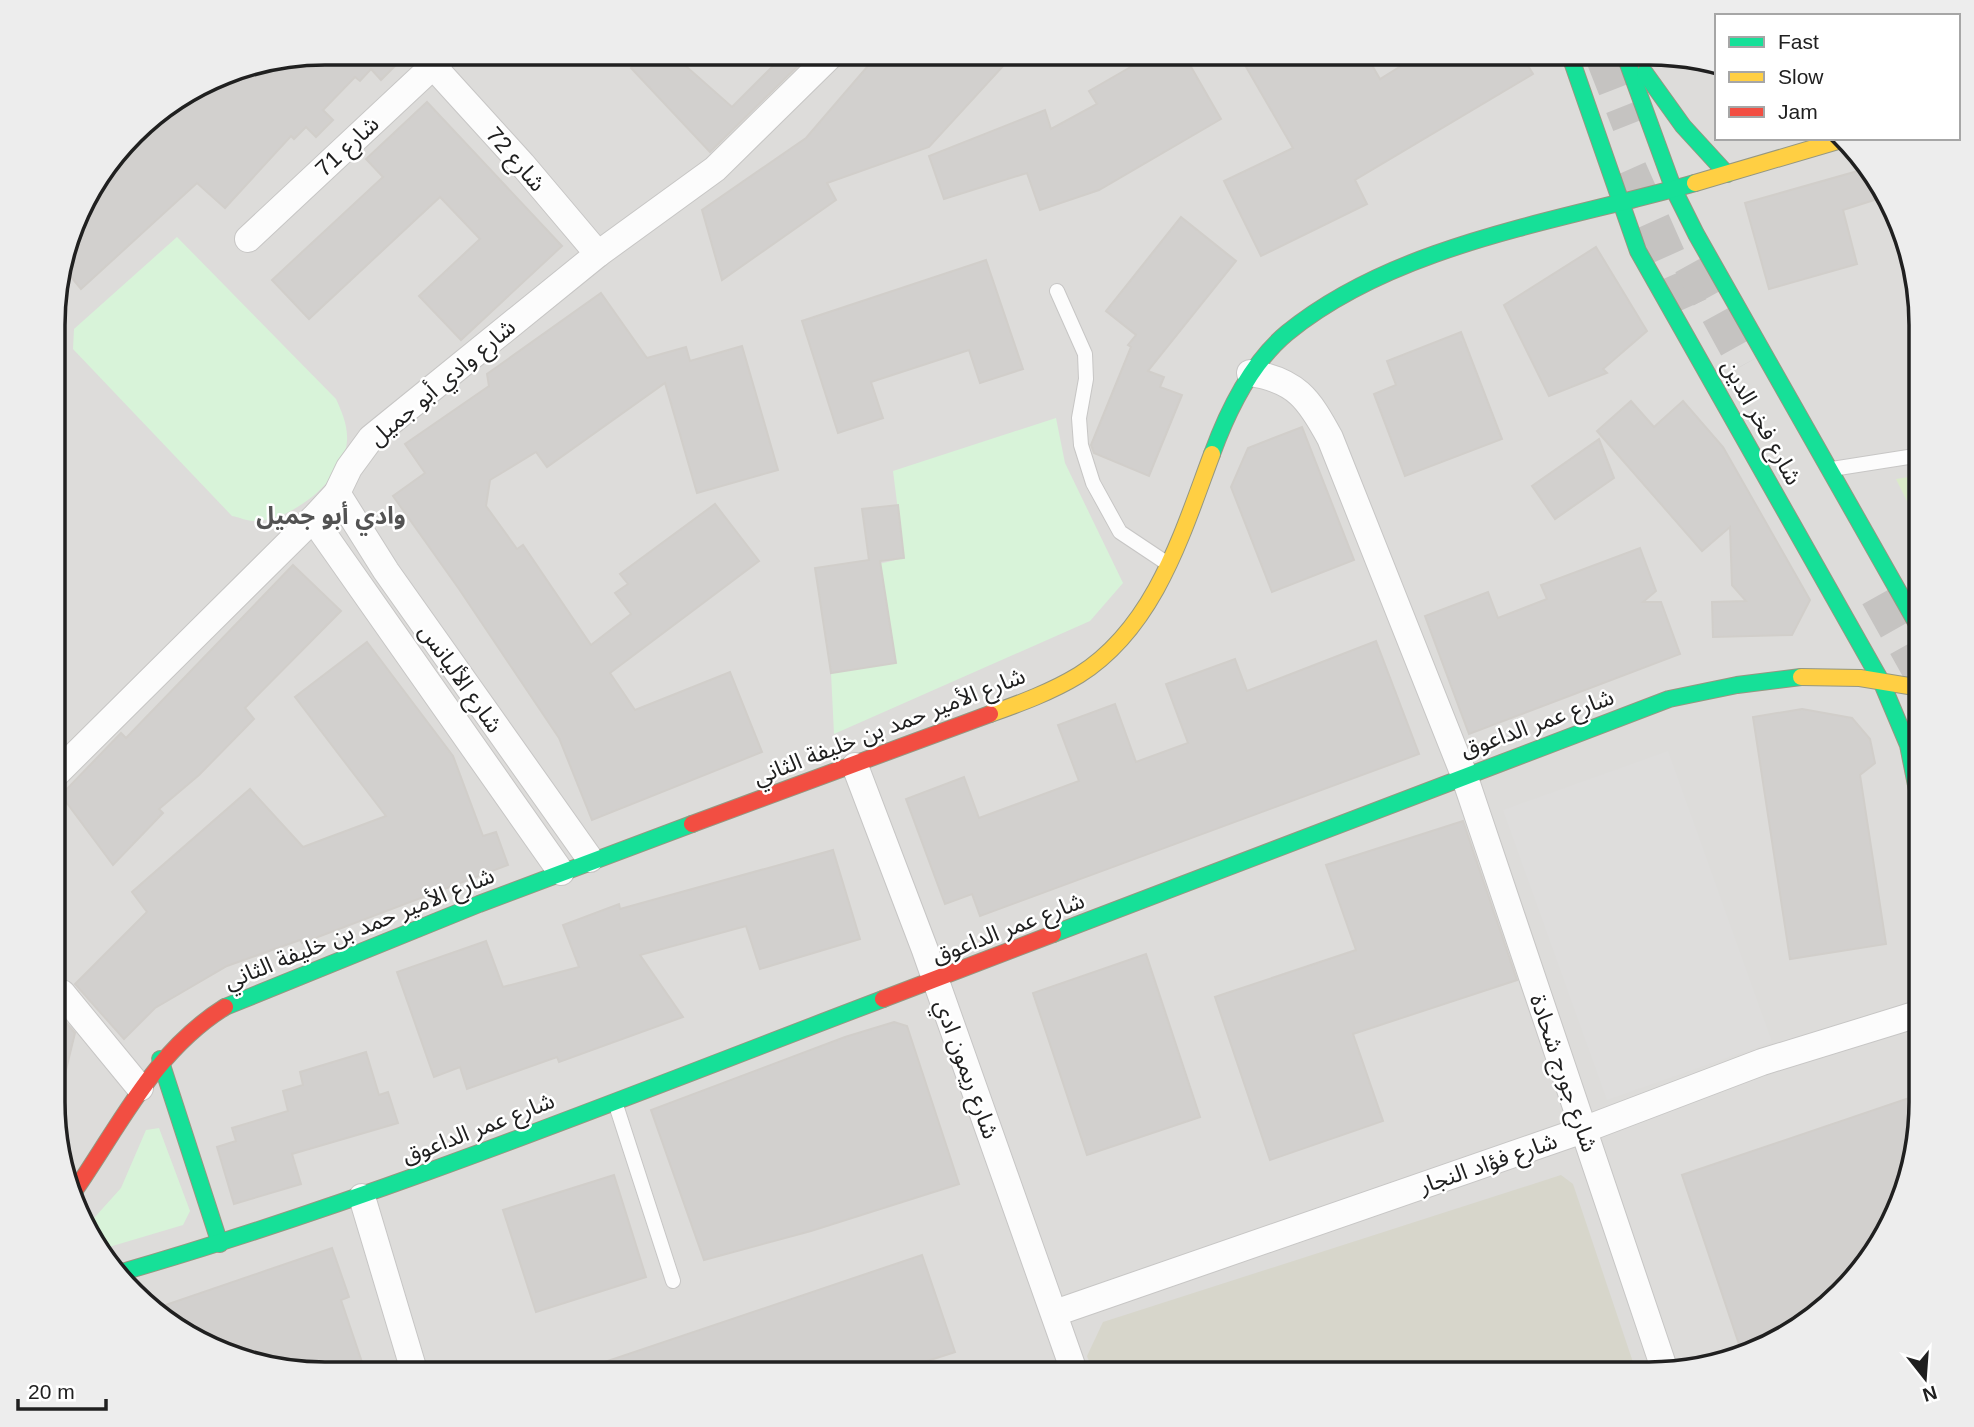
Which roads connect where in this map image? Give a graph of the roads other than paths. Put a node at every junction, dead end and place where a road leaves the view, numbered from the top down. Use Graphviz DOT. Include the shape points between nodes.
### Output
graph roads {
  1 [pos="434,65"];
  2 [pos="445,65"];
  3 [pos="820,65"];
  4 [pos="1573,65"];
  5 [pos="1628,65"];
  6 [pos="1640,65"];
  7 [pos="1834,142"];
  8 [pos="1727,174"];
  9 [pos="1674,190"];
  10 [pos="1620,203"];
  11 [pos="248,239"];
  12 [pos="598,254"];
  13 [pos="1057,290"];
  14 [pos="1250,373"];
  15 [pos="1909,457"];
  16 [pos="1832,469"];
  17 [pos="337,493"];
  18 [pos="313,519"];
  19 [pos="1169,565"];
  20 [pos="1909,609"];
  21 [pos="1881,681"];
  22 [pos="1909,686"];
  23 [pos="1909,750"];
  24 [pos="65,765"];
  25 [pos="855,766"];
  26 [pos="1464,775"];
  27 [pos="590,859"];
  28 [pos="561,872"];
  29 [pos="936,980"];
  30 [pos="65,997"];
  31 [pos="1909,1017"];
  32 [pos="160,1059"];
  33 [pos="140,1088"];
  34 [pos="615,1101"];
  35 [pos="1583,1130"];
  36 [pos="78,1184"];
  37 [pos="362,1197"];
  38 [pos="220,1244"];
  39 [pos="126,1271"];
  40 [pos="673,1281"];
  41 [pos="1055,1313"];
  42 [pos="411,1362"];
  43 [pos="1071,1362"];
  44 [pos="1662,1362"];
  1 -- 11 [label="street, شارع 71"];
  2 -- 12 [label="street, شارع 72"];
  3 -- 12 [label="street, شارع وادي أبو جميل" via="715,169"];
  4 -- 10 [label="street, شارع فخر الدين"];
  5 -- 9 [label="street, شارع فخر الدين"];
  6 -- 8 [label="street" via="1683,126"];
  7 -- 8 [label="street, شارع الأمير حمد بن خليفة الثاني"];
  8 -- 9 [label="street, شارع الأمير حمد بن خليفة الثاني"];
  9 -- 10 [label="street, شارع الأمير حمد بن خليفة الثاني"];
  9 -- 16 [label="street, شارع فخر الدين" via="1736,307"];
  10 -- 14 [label="street, شارع الأمير حمد بن خليفة الثاني" via="1471,245 1347,292 1291,327"];
  10 -- 21 [label="street, شارع فخر الدين" via="1639,251"];
  12 -- 17 [label="street, شارع وادي أبو جميل" via="371,438"];
  13 -- 19 [label="lane" via="1084,354 1080,432 1093,483 1120,532"];
  14 -- 19 [label="street, شارع الأمير حمد بن خليفة الثاني" via="1217,441"];
  14 -- 26 [label="street, شارع جورج شحادة" via="1276,377 1296,389 1330,438"];
  15 -- 16 [label="lane"];
  16 -- 20 [label="street, شارع فخر الدين"];
  17 -- 18 [label="street, شارع وادي أبو جميل"];
  17 -- 27 [label="street, شارع الأليانس" via="386,571"];
  18 -- 24 [label="street, شارع وادي أبو جميل"];
  18 -- 28 [label="street, شارع الأليانس"];
  19 -- 25 [label="street, شارع الأمير حمد بن خليفة الثاني" via="1126,636 1085,671 1045,692"];
  21 -- 22 [label="street, شارع عمر الداعوق"];
  21 -- 23 [label="street, شارع فخر الدين"];
  21 -- 26 [label="street, شارع عمر الداعوق" via="1801,677 1738,683 1669,699"];
  25 -- 27 [label="street, شارع الأمير حمد بن خليفة الثاني"];
  25 -- 29 [label="street, شارع ريمون ادي"];
  26 -- 29 [label="street, شارع عمر الداعوق"];
  26 -- 35 [label="street, شارع جورج شحادة"];
  27 -- 28 [label="street, شارع الأمير حمد بن خليفة الثاني"];
  28 -- 32 [label="street, شارع الأمير حمد بن خليفة الثاني" via="235,1001 187,1031"];
  29 -- 34 [label="street, شارع عمر الداعوق"];
  29 -- 41 [label="street, شارع ريمون ادي"];
  30 -- 33 [label="street"];
  31 -- 35 [label="street, شارع فؤاد النجار" via="1762,1062"];
  32 -- 33 [label="street, شارع الأمير حمد بن خليفة الثاني"];
  32 -- 38 [label="street"];
  33 -- 36 [label="street, شارع الأمير حمد بن خليفة الثاني"];
  34 -- 37 [label="street, شارع عمر الداعوق"];
  34 -- 40 [label="lane"];
  35 -- 41 [label="street, شارع فؤاد النجار"];
  35 -- 44 [label="street, شارع جورج شحادة"];
  37 -- 38 [label="street, شارع عمر الداعوق"];
  37 -- 42 [label="street"];
  38 -- 39 [label="street, شارع عمر الداعوق"];
  41 -- 43 [label="street, شارع ريمون ادي"];
}
